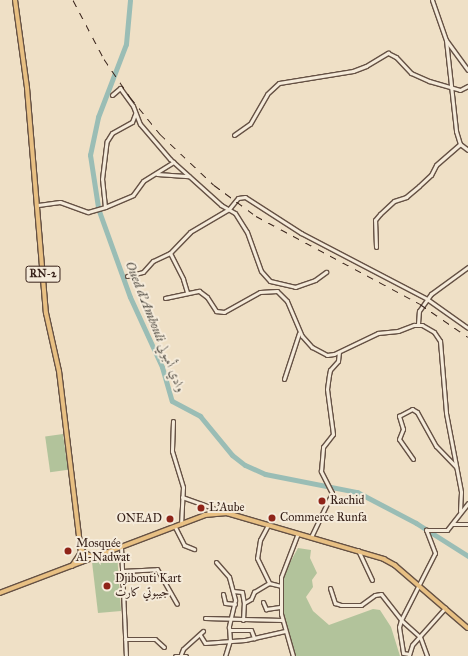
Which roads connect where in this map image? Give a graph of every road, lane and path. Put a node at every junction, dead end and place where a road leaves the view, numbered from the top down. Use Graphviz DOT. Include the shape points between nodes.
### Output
graph roads {
  1 [pos="15,0"];
  2 [pos="432,0"];
  3 [pos="446,40"];
  4 [pos="468,70"];
  5 [pos="468,86"];
  6 [pos="452,88"];
  7 [pos="112,94"];
  8 [pos="136,112"];
  9 [pos="234,135"];
  10 [pos="460,144"];
  11 [pos="468,150"];
  12 [pos="173,162"];
  13 [pos="155,174"];
  14 [pos="190,176"];
  15 [pos="38,205"];
  16 [pos="105,207"];
  17 [pos="229,209"];
  18 [pos="376,247"];
  19 [pos="170,253"];
  20 [pos="468,267"];
  21 [pos="326,272"];
  22 [pos="127,276"];
  23 [pos="270,281"];
  24 [pos="269,290"];
  25 [pos="187,292"];
  26 [pos="165,298"];
  27 [pos="427,299"];
  28 [pos="418,324"];
  29 [pos="468,328"];
  30 [pos="299,333"];
  31 [pos="339,352"];
  32 [pos="284,379"];
  33 [pos="173,421"];
  34 [pos="413,459"];
  35 [pos="456,467"];
  36 [pos="182,496"];
  37 [pos="468,503"];
  38 [pos="460,511"];
  39 [pos="228,513"];
  40 [pos="181,524"];
  41 [pos="452,524"];
  42 [pos="468,524"];
  43 [pos="268,525"];
  44 [pos="175,527"];
  45 [pos="298,533"];
  46 [pos="311,537"];
  47 [pos="121,547"];
  48 [pos="194,549"];
  49 [pos="81,550"];
  50 [pos="358,550"];
  51 [pos="95,557"];
  52 [pos="89,559"];
  53 [pos="82,562"];
  54 [pos="216,562"];
  55 [pos="72,566"];
  56 [pos="122,571"];
  57 [pos="372,580"];
  58 [pos="269,583"];
  59 [pos="281,586"];
  60 [pos="419,586"];
  61 [pos="330,588"];
  62 [pos="233,591"];
  63 [pos="0,594"];
  64 [pos="223,594"];
  65 [pos="263,602"];
  66 [pos="244,603"];
  67 [pos="178,604"];
  68 [pos="235,604"];
  69 [pos="280,606"];
  70 [pos="445,608"];
  71 [pos="205,618"];
  72 [pos="232,619"];
  73 [pos="243,620"];
  74 [pos="282,620"];
  75 [pos="401,620"];
  76 [pos="468,628"];
  77 [pos="230,630"];
  78 [pos="203,631"];
  79 [pos="285,631"];
  80 [pos="200,635"];
  81 [pos="420,637"];
  82 [pos="254,638"];
  83 [pos="125,639"];
  84 [pos="230,640"];
  85 [pos="164,647"];
  86 [pos="181,654"];
  87 [pos="409,655"];
  88 [pos="126,656"];
  89 [pos="175,656"];
  90 [pos="186,656"];
  91 [pos="225,656"];
  92 [pos="293,656"];
  93 [pos="427,656"];
  1 -- 15 [label="highway, RN-2"];
  2 -- 3 [label="street"];
  3 -- 4 [label="street"];
  3 -- 6 [label="street"];
  5 -- 6 [label="street" via="460,90"];
  6 -- 9 [label="street" via="411,73 396,57 388,53 353,71 279,83 267,94 250,124"];
  6 -- 10 [label="street"];
  7 -- 8 [label="street" via="120,88"];
  8 -- 12 [label="street" via="146,132"];
  8 -- 16 [label="street" via="132,122 112,133 107,141 102,179"];
  10 -- 11 [label="street"];
  10 -- 18 [label="street" via="436,165 431,175 419,186 406,197 394,201 380,214 376,220"];
  12 -- 13 [label="street"];
  12 -- 14 [label="street"];
  13 -- 14 [label="street"];
  13 -- 16 [label="street" via="143,181 132,195"];
  14 -- 17 [label="street" via="221,206"];
  15 -- 16 [label="street" via="60,202 88,212"];
  15 -- 49 [label="highway, RN-2" via="46,313 59,371"];
  17 -- 19 [label="street" via="184,236"];
  17 -- 23 [label="street" via="243,222 261,271"];
  17 -- 27 [label="street" via="238,198 245,197 301,233"];
  19 -- 22 [label="street" via="153,261 140,274"];
  19 -- 25 [label="street" via="184,279"];
  20 -- 27 [label="street"];
  21 -- 23 [label="street" via="315,280 295,286"];
  23 -- 24 [label="street"];
  24 -- 25 [label="street" via="253,295 242,304 224,312 216,310 203,293"];
  24 -- 30 [label="street" via="284,296"];
  25 -- 26 [label="street"];
  27 -- 28 [label="street" via="419,311"];
  27 -- 29 [label="street"];
  28 -- 31 [label="street" via="398,331 378,333"];
  28 -- 35 [label="street" via="434,332 440,341 447,424"];
  30 -- 31 [label="street" via="320,352 331,355"];
  30 -- 32 [label="street"];
  31 -- 46 [label="street" via="338,361 329,375 328,403 333,434 322,448 321,472 332,493"];
  33 -- 36 [label="street" via="172,451 183,486"];
  34 -- 35 [label="street" via="399,439 403,429 399,416 412,409 417,412 436,446"];
  35 -- 38 [label="street"];
  36 -- 39 [label="street"];
  36 -- 40 [label="street"];
  37 -- 38 [label="street"];
  38 -- 41 [label="street"];
  39 -- 40 [label="main road" via="211,513"];
  39 -- 43 [label="main road"];
  40 -- 44 [label="main road"];
  41 -- 42 [label="street"];
  41 -- 60 [label="street" via="445,531 426,530 435,553"];
  43 -- 45 [label="main road"];
  43 -- 58 [label="street" via="260,540 257,558"];
  44 -- 47 [label="main road"];
  44 -- 48 [label="street" via="184,545"];
  45 -- 46 [label="main road"];
  45 -- 59 [label="street" via="282,573"];
  46 -- 50 [label="main road"];
  47 -- 51 [label="main road"];
  47 -- 56 [label="street"];
  49 -- 51 [label="highway"];
  49 -- 52 [label="highway"];
  49 -- 53 [label="highway, RN-2"];
  49 -- 55 [label="highway"];
  50 -- 57 [label="street"];
  50 -- 60 [label="main road" via="395,565"];
  51 -- 52 [label="main road"];
  52 -- 53 [label="main road"];
  53 -- 55 [label="main road"];
  54 -- 62 [label="street" via="229,578"];
  55 -- 63 [label="main road"];
  56 -- 67 [label="street" via="157,569"];
  56 -- 83 [label="street"];
  58 -- 59 [label="street"];
  58 -- 66 [label="street" via="254,592 251,599"];
  59 -- 69 [label="street"];
  60 -- 70 [label="main road"];
  60 -- 75 [label="street"];
  61 -- 75 [label="street" via="335,603 341,605 364,604 374,595 381,594"];
  62 -- 66 [label="street" via="242,592"];
  62 -- 68 [label="street"];
  64 -- 68 [label="street" via="225,603"];
  65 -- 69 [label="street" via="266,609"];
  66 -- 73 [label="street"];
  68 -- 72 [label="street"];
  69 -- 74 [label="street"];
  70 -- 76 [label="main road"];
  70 -- 81 [label="street"];
  71 -- 72 [label="street"];
  72 -- 73 [label="street"];
  72 -- 77 [label="street"];
  73 -- 74 [label="street"];
  74 -- 79 [label="street"];
  75 -- 81 [label="street"];
  75 -- 87 [label="street" via="399,627 403,653"];
  77 -- 82 [label="street" via="251,630"];
  77 -- 84 [label="street"];
  78 -- 80 [label="street"];
  79 -- 82 [label="street"];
  79 -- 92 [label="street"];
  80 -- 84 [label="street" via="205,643"];
  80 -- 86 [label="street" via="183,649"];
  81 -- 87 [label="street"];
  81 -- 93 [label="street"];
  82 -- 84 [label="street"];
  83 -- 85 [label="street" via="155,638"];
  83 -- 88 [label="street"];
  84 -- 91 [label="street"];
  86 -- 89 [label="street"];
  86 -- 90 [label="street"];
}
